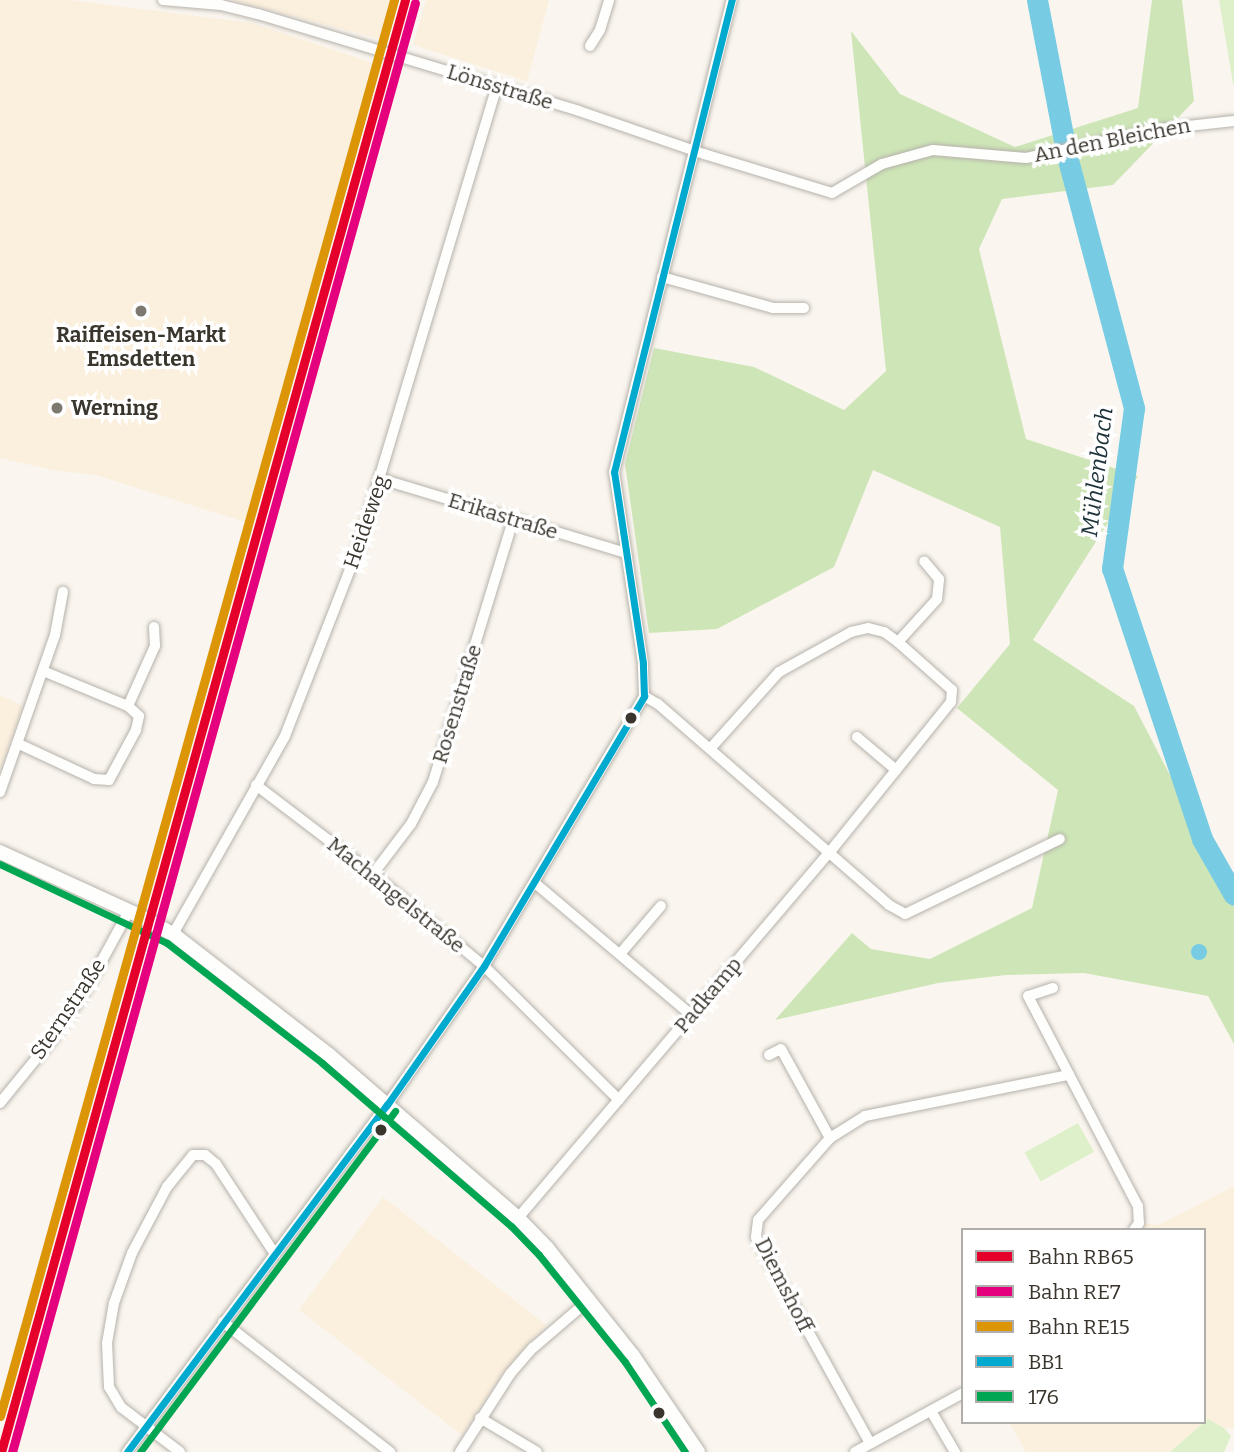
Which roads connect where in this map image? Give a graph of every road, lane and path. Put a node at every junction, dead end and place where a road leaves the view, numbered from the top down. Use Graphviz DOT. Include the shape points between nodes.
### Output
graph roads {
  1 [pos="163,0"];
  2 [pos="609,0"];
  3 [pos="732,0"];
  4 [pos="590,46"];
  5 [pos="497,86"];
  6 [pos="1234,121"];
  7 [pos="694,149"];
  8 [pos="832,193"];
  9 [pos="662,277"];
  10 [pos="804,309"];
  11 [pos="381,479"];
  12 [pos="513,520"];
  13 [pos="626,553"];
  14 [pos="923,561"];
  15 [pos="63,592"];
  16 [pos="154,627"];
  17 [pos="898,642"];
  18 [pos="43,671"];
  19 [pos="644,696"];
  20 [pos="128,706"];
  21 [pos="857,737"];
  22 [pos="19,744"];
  23 [pos="710,749"];
  24 [pos="896,770"];
  25 [pos="256,786"];
  26 [pos="0,792"];
  27 [pos="1060,839"];
  28 [pos="0,852"];
  29 [pos="829,853"];
  30 [pos="373,874"];
  31 [pos="535,883"];
  32 [pos="661,906"];
  33 [pos="129,911"];
  34 [pos="173,934"];
  35 [pos="620,954"];
  36 [pos="485,966"];
  37 [pos="1052,988"];
  38 [pos="691,1015"];
  39 [pos="769,1055"];
  40 [pos="1069,1075"];
  41 [pos="619,1100"];
  42 [pos="0,1103"];
  43 [pos="387,1105"];
  44 [pos="830,1138"];
  45 [pos="517,1218"];
  46 [pos="1135,1228"];
  47 [pos="275,1254"];
  48 [pos="590,1298"];
  49 [pos="223,1322"];
  50 [pos="961,1394"];
  51 [pos="931,1411"];
  52 [pos="480,1418"];
  53 [pos="146,1427"];
  54 [pos="870,1443"];
  55 [pos="127,1452"];
  56 [pos="180,1452"];
  57 [pos="390,1452"];
  58 [pos="460,1452"];
  59 [pos="537,1452"];
  60 [pos="698,1452"];
  61 [pos="855,1452"];
  62 [pos="955,1452"];
  1 -- 5 [label="street, Lönsstraße" via="221,5 258,14"];
  2 -- 4 [label="street"];
  3 -- 7 [label="street"];
  5 -- 7 [label="street, Lönsstraße"];
  5 -- 11 [label="street, Heideweg"];
  6 -- 8 [label="street, An den Bleichen" via="1192,124 1026,158 933,150 882,164"];
  7 -- 8 [label="street, Lönsstraße"];
  7 -- 9 [label="street"];
  9 -- 10 [label="street" via="773,308"];
  9 -- 13 [label="street" via="614,472"];
  11 -- 12 [label="street, Erikastraße"];
  11 -- 25 [label="street, Heideweg" via="285,736"];
  12 -- 13 [label="street, Erikastraße"];
  12 -- 30 [label="street, Rosenstraße" via="433,782 411,824"];
  13 -- 19 [label="street"];
  14 -- 17 [label="street" via="939,579 937,599"];
  15 -- 18 [label="street"];
  16 -- 20 [label="street" via="155,646"];
  17 -- 23 [label="street" via="868,628 851,632 779,672"];
  17 -- 24 [label="street, Padkamp" via="946,682 951,702"];
  18 -- 20 [label="street"];
  18 -- 22 [label="street"];
  19 -- 23 [label="street"];
  19 -- 31 [label="street"];
  20 -- 22 [label="street" via="139,716 136,730 109,780 94,779"];
  21 -- 24 [label="street"];
  22 -- 26 [label="street"];
  23 -- 29 [label="street"];
  24 -- 29 [label="street, Padkamp"];
  25 -- 30 [label="street, Machangelstraße"];
  25 -- 34 [label="street, Heideweg"];
  27 -- 29 [label="street" via="905,914"];
  28 -- 33 [label="street"];
  29 -- 38 [label="street, Padkamp"];
  30 -- 36 [label="street, Machangelstraße"];
  31 -- 35 [label="street"];
  31 -- 36 [label="street"];
  32 -- 35 [label="street"];
  33 -- 34 [label="street"];
  33 -- 42 [label="street, Sternstraße" via="87,988"];
  34 -- 43 [label="street" via="284,1018"];
  35 -- 38 [label="street"];
  36 -- 41 [label="street, Machangelstraße"];
  36 -- 43 [label="street"];
  37 -- 40 [label="street" via="1028,996"];
  38 -- 41 [label="street, Padkamp"];
  39 -- 44 [label="street" via="781,1049"];
  40 -- 44 [label="street, Diemshoff" via="876,1113"];
  40 -- 46 [label="street" via="1138,1206"];
  41 -- 45 [label="street, Padkamp"];
  43 -- 45 [label="street"];
  43 -- 47 [label="street"];
  44 -- 54 [label="street, Diemshoff" via="758,1220 756,1237"];
  45 -- 48 [label="street"];
  47 -- 49 [label="street"];
  47 -- 53 [label="street" via="216,1164 205,1155 193,1155 158,1201 132,1253 114,1303 107,1343 109,1387 121,1407"];
  48 -- 52 [label="street" via="533,1348"];
  48 -- 60 [label="street"];
  49 -- 53 [label="street"];
  49 -- 57 [label="street"];
  50 -- 51 [label="street"];
  51 -- 54 [label="street"];
  51 -- 62 [label="street"];
  52 -- 58 [label="street"];
  52 -- 59 [label="street"];
  53 -- 55 [label="street"];
  53 -- 56 [label="street"];
  54 -- 61 [label="street"];
}
